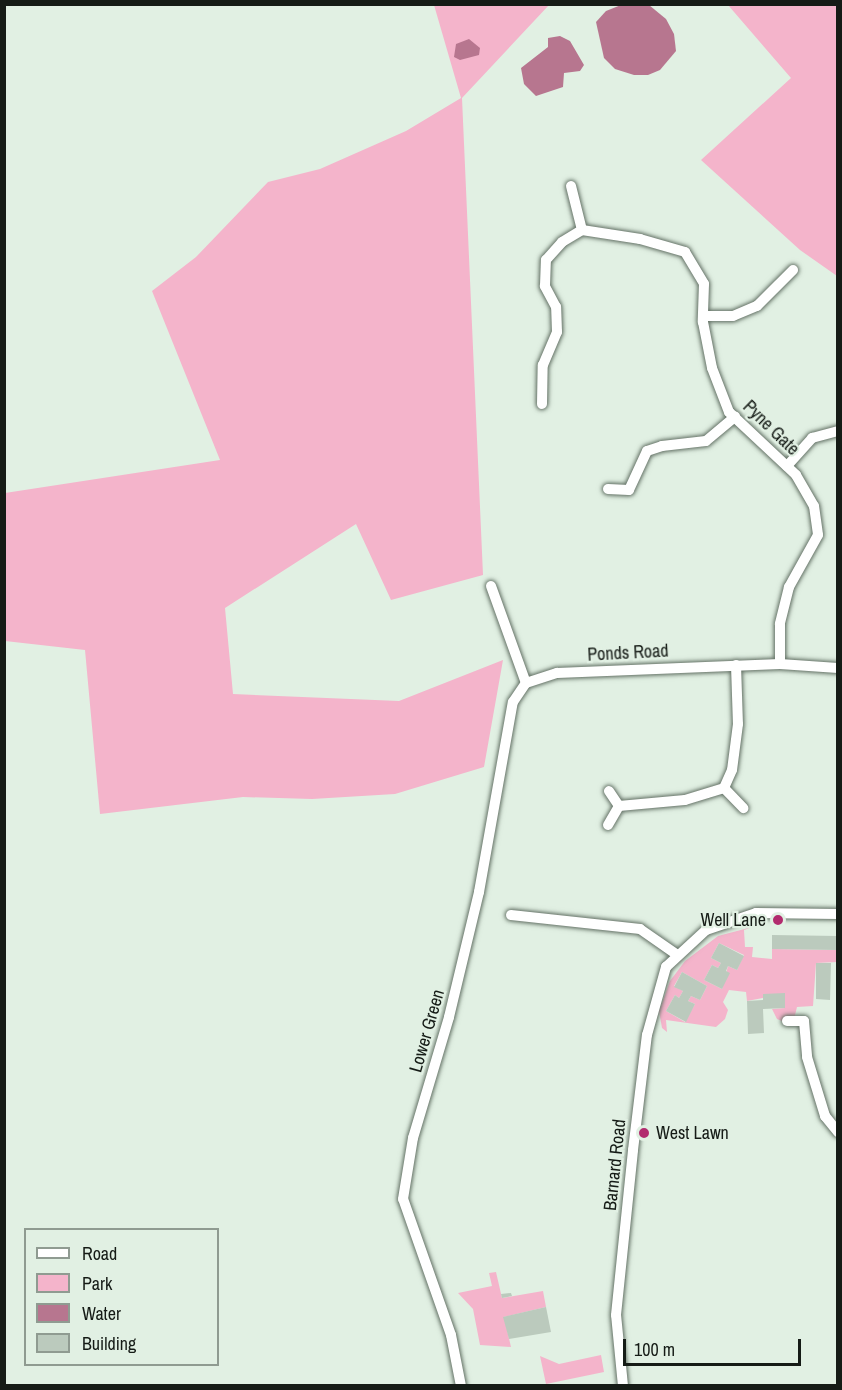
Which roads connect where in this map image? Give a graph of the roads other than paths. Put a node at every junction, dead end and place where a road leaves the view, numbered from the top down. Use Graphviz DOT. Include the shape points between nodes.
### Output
graph roads {
  1 [pos="571,186"];
  2 [pos="582,230"];
  3 [pos="793,270"];
  4 [pos="703,316"];
  5 [pos="542,404"];
  6 [pos="735,417"];
  7 [pos="837,431"];
  8 [pos="787,465"];
  9 [pos="608,489"];
  10 [pos="491,586"];
  11 [pos="780,664"];
  12 [pos="736,665"];
  13 [pos="837,668"];
  14 [pos="526,683"];
  15 [pos="724,789"];
  16 [pos="609,791"];
  17 [pos="619,806"];
  18 [pos="743,808"];
  19 [pos="608,825"];
  20 [pos="837,914"];
  21 [pos="511,915"];
  22 [pos="676,954"];
  23 [pos="787,1021"];
  24 [pos="837,1132"];
  25 [pos="461,1386"];
  26 [pos="623,1386"];
  1 -- 2 [label="street"];
  2 -- 4 [label="street, Pyne Gate" via="640,238 685,252 704,284"];
  2 -- 5 [label="street" via="562,242 546,260 545,286 556,307 557,332 543,365"];
  3 -- 4 [label="street" via="757,306 733,316"];
  4 -- 6 [label="street, Pyne Gate" via="712,368"];
  6 -- 8 [label="street, Pyne Gate"];
  6 -- 9 [label="street" via="706,441 662,446 647,452 629,490"];
  7 -- 8 [label="street" via="812,438"];
  8 -- 11 [label="street, Pyne Gate" via="814,506 818,535 789,586 780,624"];
  10 -- 14 [label="street"];
  11 -- 12 [label="street, Ponds Road"];
  11 -- 13 [label="street, Ponds Road"];
  12 -- 14 [label="street, Ponds Road" via="557,673"];
  12 -- 15 [label="street" via="738,724 732,770"];
  14 -- 25 [label="street, Lower Green" via="513,702 479,892 449,1017 413,1138 404,1199 451,1335"];
  15 -- 17 [label="street" via="685,800"];
  15 -- 18 [label="street"];
  16 -- 17 [label="street"];
  17 -- 19 [label="street"];
  20 -- 22 [label="street, Barnard Road" via="756,913 706,930"];
  21 -- 22 [label="street" via="640,929"];
  22 -- 26 [label="street, Barnard Road" via="666,967 647,1035 634,1132 616,1315"];
  23 -- 24 [label="street" via="804,1020 807,1057 825,1116"];
}
